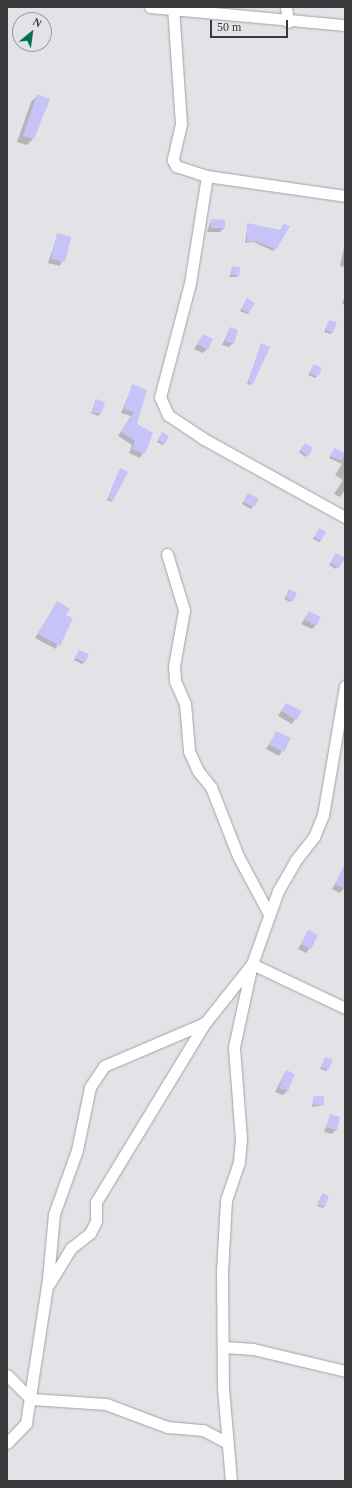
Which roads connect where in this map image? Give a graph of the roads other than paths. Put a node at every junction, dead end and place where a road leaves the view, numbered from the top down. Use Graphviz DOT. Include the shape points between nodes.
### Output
graph roads {
  1 [pos="150,7"];
  2 [pos="173,7"];
  3 [pos="286,7"];
  4 [pos="288,22"];
  5 [pos="345,25"];
  6 [pos="207,176"];
  7 [pos="345,196"];
  8 [pos="345,517"];
  9 [pos="167,554"];
  10 [pos="345,686"];
  11 [pos="269,914"];
  12 [pos="252,964"];
  13 [pos="345,1008"];
  14 [pos="205,1023"];
  15 [pos="46,1290"];
  16 [pos="225,1347"];
  17 [pos="345,1371"];
  18 [pos="7,1375"];
  19 [pos="31,1400"];
  20 [pos="226,1442"];
  21 [pos="7,1443"];
  22 [pos="231,1481"];
  1 -- 2 [label="street"];
  2 -- 4 [label="street"];
  2 -- 6 [label="street" via="181,124 173,160 176,166"];
  3 -- 4 [label="street"];
  4 -- 5 [label="street"];
  6 -- 7 [label="street"];
  6 -- 8 [label="street" via="190,283 160,397 168,415 204,439"];
  9 -- 11 [label="street" via="184,610 174,666 175,681 185,703 190,751 198,771 211,787 238,856"];
  10 -- 11 [label="street" via="323,815 314,837 295,861"];
  11 -- 12 [label="street"];
  12 -- 13 [label="street"];
  12 -- 14 [label="street"];
  12 -- 16 [label="street" via="234,1047 241,1139 238,1168 226,1200 221,1315"];
  14 -- 15 [label="street" via="96,1202 96,1221 90,1233 71,1248"];
  14 -- 15 [label="street" via="129,1054 104,1066 96,1074 77,1150 54,1214"];
  15 -- 19 [label="street"];
  16 -- 17 [label="street" via="253,1349"];
  16 -- 20 [label="street"];
  18 -- 19 [label="street"];
  19 -- 20 [label="street" via="106,1404 167,1427 203,1430"];
  19 -- 21 [label="street" via="26,1423"];
  20 -- 22 [label="street"];
}
